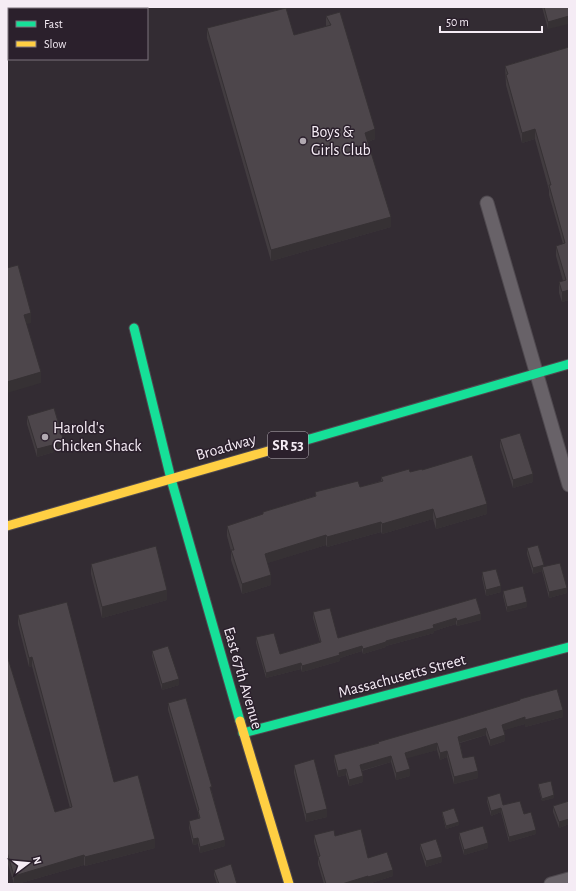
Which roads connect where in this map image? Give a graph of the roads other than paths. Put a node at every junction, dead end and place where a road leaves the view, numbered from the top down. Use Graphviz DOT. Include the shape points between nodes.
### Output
graph roads {
  1 [pos="487,203"];
  2 [pos="134,328"];
  3 [pos="569,364"];
  4 [pos="537,373"];
  5 [pos="172,479"];
  6 [pos="569,485"];
  7 [pos="7,526"];
  8 [pos="569,647"];
  9 [pos="243,733"];
  10 [pos="569,879"];
  11 [pos="289,884"];
  12 [pos="551,884"];
  1 -- 4 [label="street"];
  2 -- 5 [label="street, East 67th Avenue"];
  3 -- 4 [label="street, Broadway / SR 53"];
  4 -- 5 [label="street, Broadway / SR 53"];
  4 -- 6 [label="street"];
  5 -- 7 [label="street, Broadway / SR 53"];
  5 -- 9 [label="street, East 67th Avenue"];
  8 -- 9 [label="street, Massachusetts Street"];
  9 -- 11 [label="street, East 67th Avenue"];
  10 -- 12 [label="street"];
}
